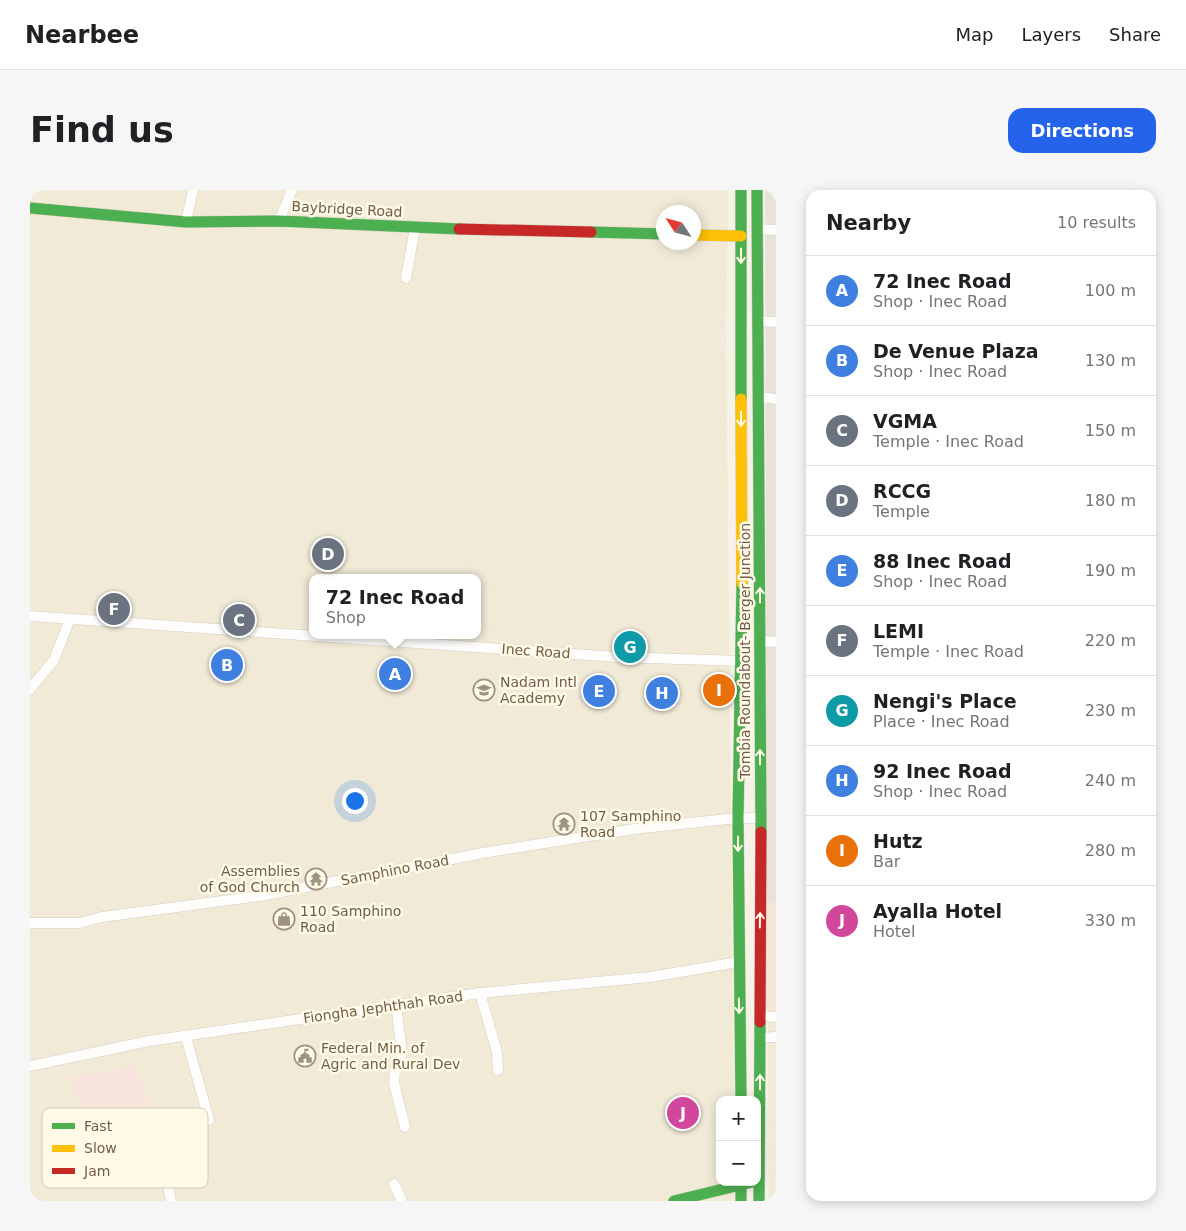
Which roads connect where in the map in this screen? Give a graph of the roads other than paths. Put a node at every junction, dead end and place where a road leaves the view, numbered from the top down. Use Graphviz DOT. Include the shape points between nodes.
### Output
graph roads {
  1 [pos="193,190"];
  2 [pos="292,190"];
  3 [pos="741,190"];
  4 [pos="757,190"];
  5 [pos="30,208"];
  6 [pos="279,221"];
  7 [pos="186,222"];
  8 [pos="415,228"];
  9 [pos="757,228"];
  10 [pos="776,230"];
  11 [pos="656,234"];
  12 [pos="701,235"];
  13 [pos="740,236"];
  14 [pos="406,278"];
  15 [pos="759,321"];
  16 [pos="776,322"];
  17 [pos="760,397"];
  18 [pos="776,399"];
  19 [pos="30,616"];
  20 [pos="70,619"];
  21 [pos="309,635"];
  22 [pos="361,639"];
  23 [pos="760,641"];
  24 [pos="776,642"];
  25 [pos="742,660"];
  26 [pos="30,689"];
  27 [pos="738,818"];
  28 [pos="761,818"];
  29 [pos="30,923"];
  30 [pos="738,962"];
  31 [pos="480,993"];
  32 [pos="396,1005"];
  33 [pos="760,1016"];
  34 [pos="776,1017"];
  35 [pos="186,1037"];
  36 [pos="759,1038"];
  37 [pos="776,1038"];
  38 [pos="30,1066"];
  39 [pos="498,1070"];
  40 [pos="741,1096"];
  41 [pos="206,1108"];
  42 [pos="208,1116"];
  43 [pos="209,1120"];
  44 [pos="405,1128"];
  45 [pos="753,1141"];
  46 [pos="394,1184"];
  47 [pos="734,1186"];
  48 [pos="748,1186"];
  49 [pos="752,1186"];
  50 [pos="168,1188"];
  51 [pos="171,1201"];
  52 [pos="402,1201"];
  53 [pos="674,1201"];
  54 [pos="741,1201"];
  55 [pos="759,1201"];
  1 -- 7 [label="street"];
  2 -- 6 [label="street"];
  3 -- 13 [label="main road, Tombia Roundabout- Berger Junction"];
  4 -- 9 [label="main road, Tombia Roundabout- Berger Junction"];
  5 -- 7 [label="main road, Baybridge Road"];
  6 -- 7 [label="main road, Baybridge Road"];
  6 -- 8 [label="main road, Baybridge Road"];
  8 -- 11 [label="main road, Baybridge Road"];
  8 -- 14 [label="street"];
  9 -- 10 [label="street"];
  9 -- 15 [label="main road, Tombia Roundabout- Berger Junction"];
  12 -- 13 [label="main road"];
  13 -- 25 [label="main road, Tombia Roundabout- Berger Junction, one-way"];
  15 -- 16 [label="street"];
  15 -- 17 [label="main road, Tombia Roundabout- Berger Junction"];
  17 -- 18 [label="street"];
  23 -- 17 [label="main road, Tombia Roundabout- Berger Junction, one-way"];
  19 -- 20 [label="street, Inec Road"];
  20 -- 21 [label="street, Inec Road"];
  20 -- 26 [label="street" via="54,660"];
  22 -- 25 [label="street, Inec Road" via="609,656"];
  23 -- 24 [label="street"];
  28 -- 23 [label="main road, Tombia Roundabout- Berger Junction, one-way"];
  25 -- 27 [label="main road, Tombia Roundabout- Berger Junction"];
  27 -- 28 [label="street, Samphino Road"];
  27 -- 29 [label="street, Samphino Road" via="576,838 260,896 102,917 80,923"];
  27 -- 30 [label="main road, Tombia Roundabout- Berger Junction, one-way"];
  33 -- 28 [label="main road, Tombia Roundabout- Berger Junction, one-way"];
  30 -- 31 [label="street, Fiongha Jephthah Road" via="650,977"];
  30 -- 40 [label="main road, Tombia Roundabout- Berger Junction, one-way"];
  31 -- 32 [label="street, Fiongha Jephthah Road"];
  31 -- 39 [label="street" via="497,1052"];
  32 -- 35 [label="street, Fiongha Jephthah Road"];
  32 -- 44 [label="street" via="402,1053 394,1083"];
  33 -- 34 [label="street"];
  33 -- 36 [label="main road, Tombia Roundabout- Berger Junction"];
  35 -- 38 [label="street, Fiongha Jephthah Road" via="149,1041"];
  35 -- 41 [label="street"];
  36 -- 37 [label="street"];
  45 -- 36 [label="main road, Tombia Roundabout- Berger Junction, one-way"];
  42 -- 43 [label="street"];
  46 -- 52 [label="street"];
  47 -- 53 [label="main road"];
  48 -- 54 [label="main road, Tombia Roundabout- Berger Junction"];
  49 -- 55 [label="main road, Tombia Roundabout- Berger Junction"];
  50 -- 51 [label="street"];
}
